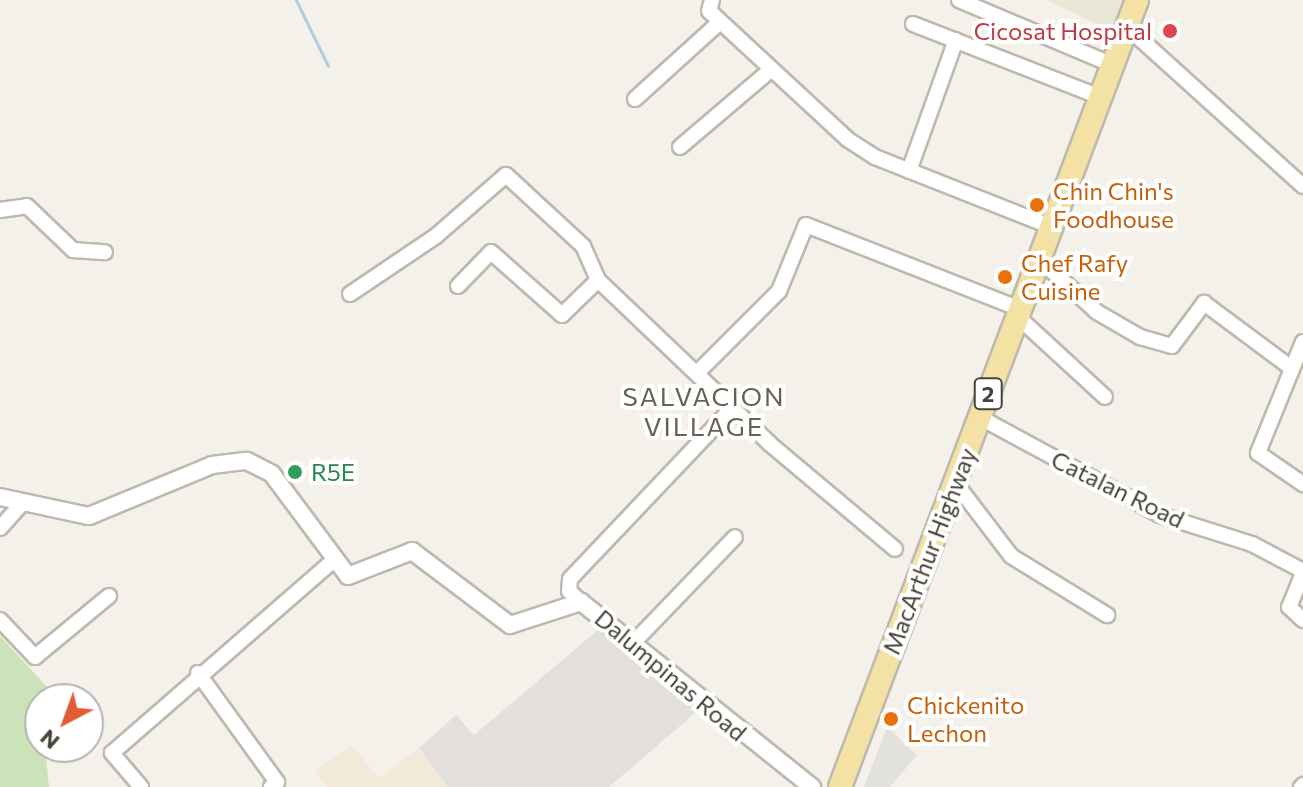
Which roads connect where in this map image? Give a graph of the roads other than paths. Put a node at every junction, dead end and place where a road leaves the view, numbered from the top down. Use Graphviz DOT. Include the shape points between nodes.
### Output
graph roads {
  1 [pos="712,0"];
  2 [pos="959,0"];
  3 [pos="1137,0"];
  4 [pos="720,22"];
  5 [pos="913,24"];
  6 [pos="1127,27"];
  7 [pos="956,40"];
  8 [pos="1113,65"];
  9 [pos="768,72"];
  10 [pos="1100,97"];
  11 [pos="635,99"];
  12 [pos="680,147"];
  13 [pos="909,171"];
  14 [pos="1303,186"];
  15 [pos="0,210"];
  16 [pos="1052,227"];
  17 [pos="105,252"];
  18 [pos="1040,260"];
  19 [pos="598,280"];
  20 [pos="458,286"];
  21 [pos="350,294"];
  22 [pos="1019,313"];
  23 [pos="1303,342"];
  24 [pos="1290,367"];
  25 [pos="697,373"];
  26 [pos="1105,397"];
  27 [pos="732,408"];
  28 [pos="979,417"];
  29 [pos="1303,484"];
  30 [pos="957,485"];
  31 [pos="0,497"];
  32 [pos="20,506"];
  33 [pos="0,528"];
  34 [pos="735,537"];
  35 [pos="895,549"];
  36 [pos="332,562"];
  37 [pos="1303,572"];
  38 [pos="109,596"];
  39 [pos="581,602"];
  40 [pos="1107,615"];
  41 [pos="0,620"];
  42 [pos="1303,620"];
  43 [pos="635,641"];
  44 [pos="198,673"];
  45 [pos="141,787"];
  46 [pos="271,787"];
  47 [pos="812,787"];
  48 [pos="840,787"];
  1 -- 4 [label="street" via="709,11"];
  2 -- 8 [label="street"];
  3 -- 6 [label="main road, MacArthur Highway / 2"];
  4 -- 9 [label="street"];
  4 -- 11 [label="street"];
  5 -- 7 [label="street"];
  6 -- 8 [label="main road, MacArthur Highway / 2"];
  6 -- 14 [label="street"];
  7 -- 10 [label="street"];
  7 -- 13 [label="street"];
  8 -- 10 [label="main road, MacArthur Highway / 2"];
  9 -- 12 [label="street"];
  9 -- 13 [label="street" via="847,139"];
  10 -- 16 [label="main road, MacArthur Highway / 2"];
  13 -- 16 [label="street"];
  15 -- 17 [label="street" via="27,206 73,250"];
  16 -- 18 [label="main road, MacArthur Highway / 2"];
  18 -- 22 [label="main road, MacArthur Highway / 2"];
  18 -- 24 [label="street" via="1097,312 1169,347 1204,303"];
  19 -- 20 [label="street" via="562,315 491,252"];
  19 -- 21 [label="street" via="583,246 506,175 436,236"];
  19 -- 25 [label="street"];
  22 -- 25 [label="street" via="806,225 779,291"];
  22 -- 26 [label="street"];
  22 -- 28 [label="main road, MacArthur Highway / 2"];
  23 -- 24 [label="street"];
  24 -- 29 [label="street" via="1258,453"];
  25 -- 27 [label="street"];
  27 -- 35 [label="street"];
  27 -- 39 [label="street" via="570,579 569,591"];
  28 -- 30 [label="main road, MacArthur Highway / 2"];
  28 -- 37 [label="street, Catalan Road" via="1160,515 1252,544"];
  30 -- 40 [label="street" via="1011,556"];
  30 -- 48 [label="main road, MacArthur Highway / 2"];
  31 -- 32 [label="street"];
  32 -- 33 [label="street"];
  32 -- 36 [label="street" via="69,516 107,513 212,465 247,461 272,474"];
  34 -- 43 [label="street"];
  36 -- 39 [label="street, Dalumpinas Road" via="359,577 412,551 510,625"];
  36 -- 44 [label="street"];
  37 -- 42 [label="street" via="1289,607"];
  38 -- 41 [label="street" via="35,657"];
  39 -- 43 [label="street, Dalumpinas Road"];
  43 -- 47 [label="street, Dalumpinas Road"];
  44 -- 45 [label="street" via="112,753"];
  44 -- 46 [label="street" via="277,782"];
}
